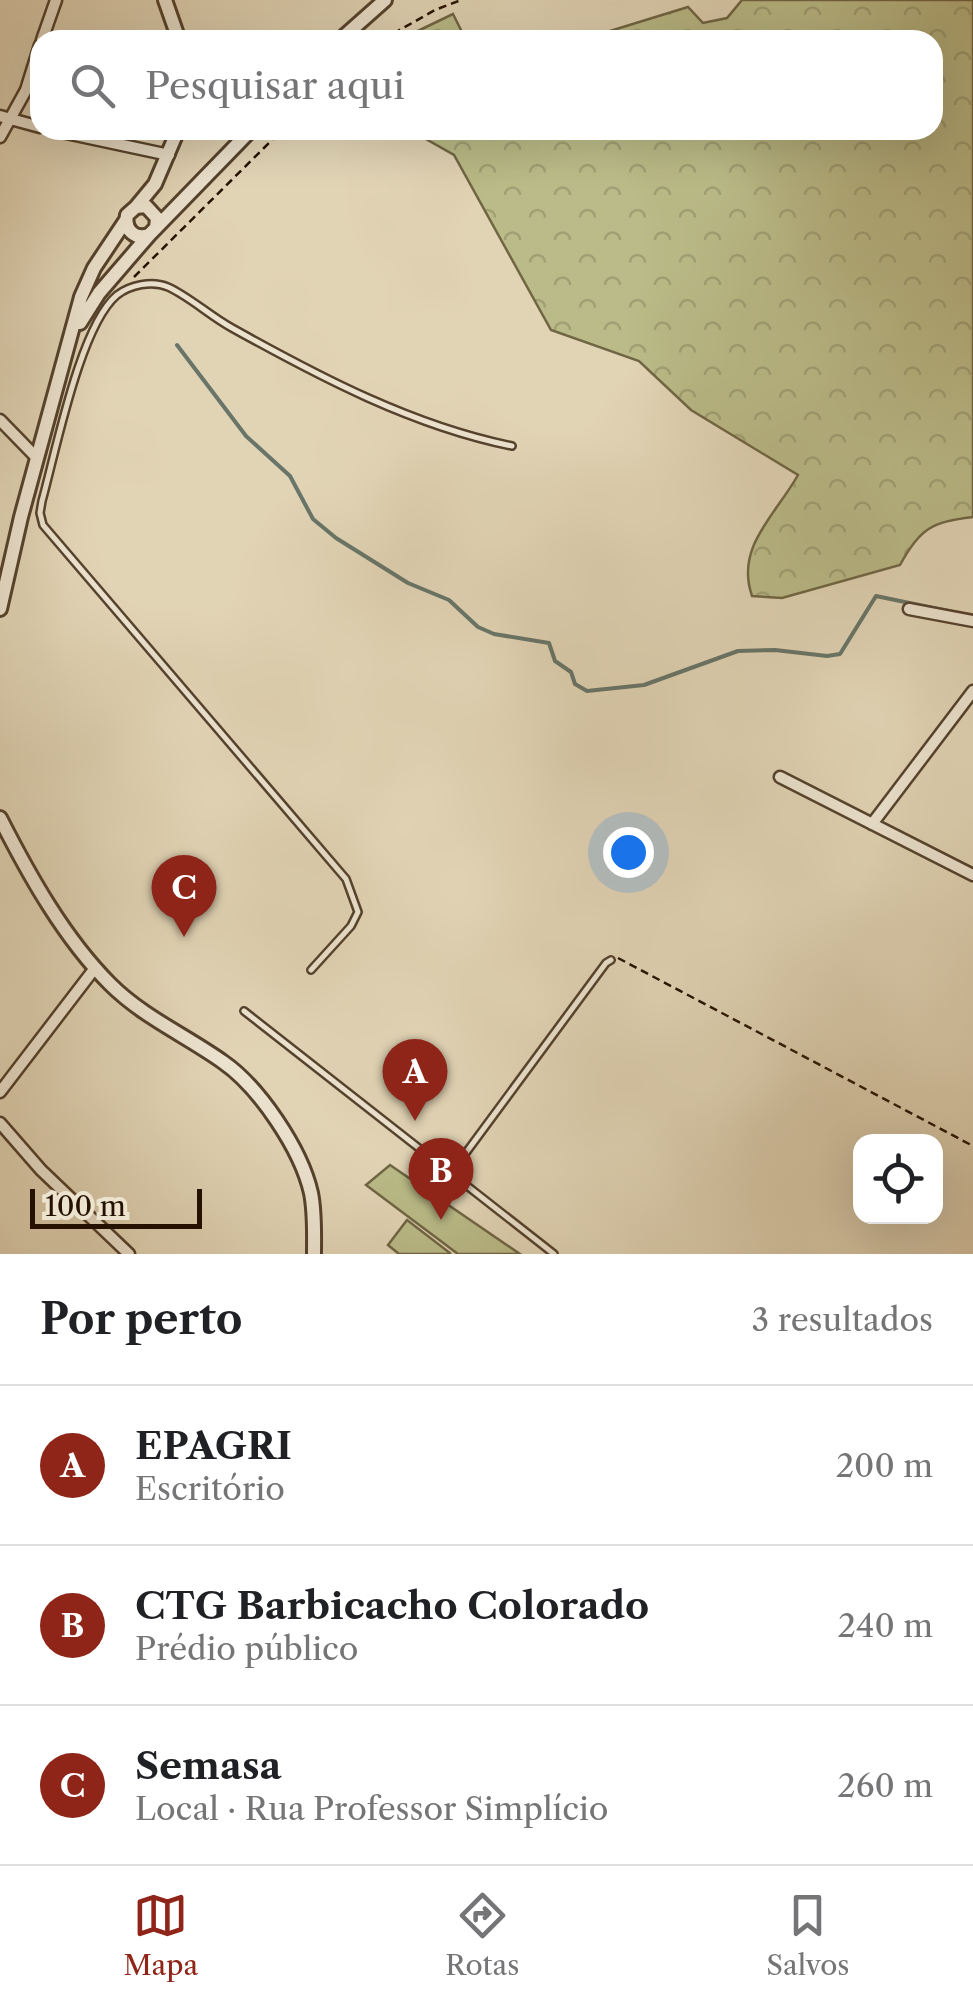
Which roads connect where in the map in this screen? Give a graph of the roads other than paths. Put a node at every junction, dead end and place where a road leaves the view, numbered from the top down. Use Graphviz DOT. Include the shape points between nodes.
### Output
graph roads {
  1 [pos="56,0"];
  2 [pos="165,0"];
  3 [pos="385,0"];
  4 [pos="46,30"];
  5 [pos="176,30"];
  6 [pos="351,30"];
  7 [pos="30,77"];
  8 [pos="5,119"];
  9 [pos="30,125"];
  10 [pos="0,137"];
  11 [pos="98,140"];
  12 [pos="174,140"];
  13 [pos="240,140"];
  14 [pos="241,140"];
  15 [pos="168,155"];
  16 [pos="155,184"];
  17 [pos="136,206"];
  18 [pos="151,209"];
  19 [pos="126,220"];
  20 [pos="152,232"];
  21 [pos="70,343"];
  22 [pos="0,420"];
  23 [pos="512,446"];
  24 [pos="36,457"];
  25 [pos="0,609"];
  26 [pos="909,609"];
  27 [pos="973,621"];
  28 [pos="973,691"];
  29 [pos="780,777"];
  30 [pos="0,818"];
  31 [pos="872,824"];
  32 [pos="973,875"];
  33 [pos="611,960"];
  34 [pos="95,968"];
  35 [pos="310,970"];
  36 [pos="244,1011"];
  37 [pos="0,1092"];
  38 [pos="0,1123"];
  39 [pos="451,1174"];
  40 [pos="128,1254"];
  41 [pos="314,1254"];
  42 [pos="554,1254"];
  1 -- 4 [label="street"];
  2 -- 5 [label="street"];
  3 -- 6 [label="street"];
  7 -- 8 [label="street"];
  8 -- 9 [label="street"];
  8 -- 10 [label="street"];
  11 -- 15 [label="street"];
  12 -- 15 [label="street"];
  13 -- 18 [label="street" via="178,196"];
  14 -- 20 [label="street"];
  15 -- 16 [label="street"];
  16 -- 17 [label="street"];
  16 -- 18 [label="street"];
  17 -- 18 [label="street"];
  17 -- 19 [label="street"];
  18 -- 20 [label="street" via="157,218"];
  19 -- 20 [label="street" via="131,233"];
  19 -- 21 [label="street" via="85,286"];
  20 -- 21 [label="street" via="90,305"];
  21 -- 24 [label="street"];
  22 -- 24 [label="street"];
  23 -- 35 [label="lane" via="378,402 230,327 166,286 122,291 88,342 42,500 43,526 346,879 358,912"];
  24 -- 25 [label="street"];
  26 -- 27 [label="street"];
  28 -- 31 [label="street"];
  29 -- 31 [label="street"];
  30 -- 34 [label="street"];
  31 -- 32 [label="street"];
  33 -- 39 [label="lane"];
  34 -- 37 [label="street"];
  34 -- 41 [label="street" via="126,1000 223,1062 258,1094 307,1178"];
  36 -- 39 [label="lane"];
  38 -- 40 [label="street"];
  39 -- 42 [label="lane"];
}
